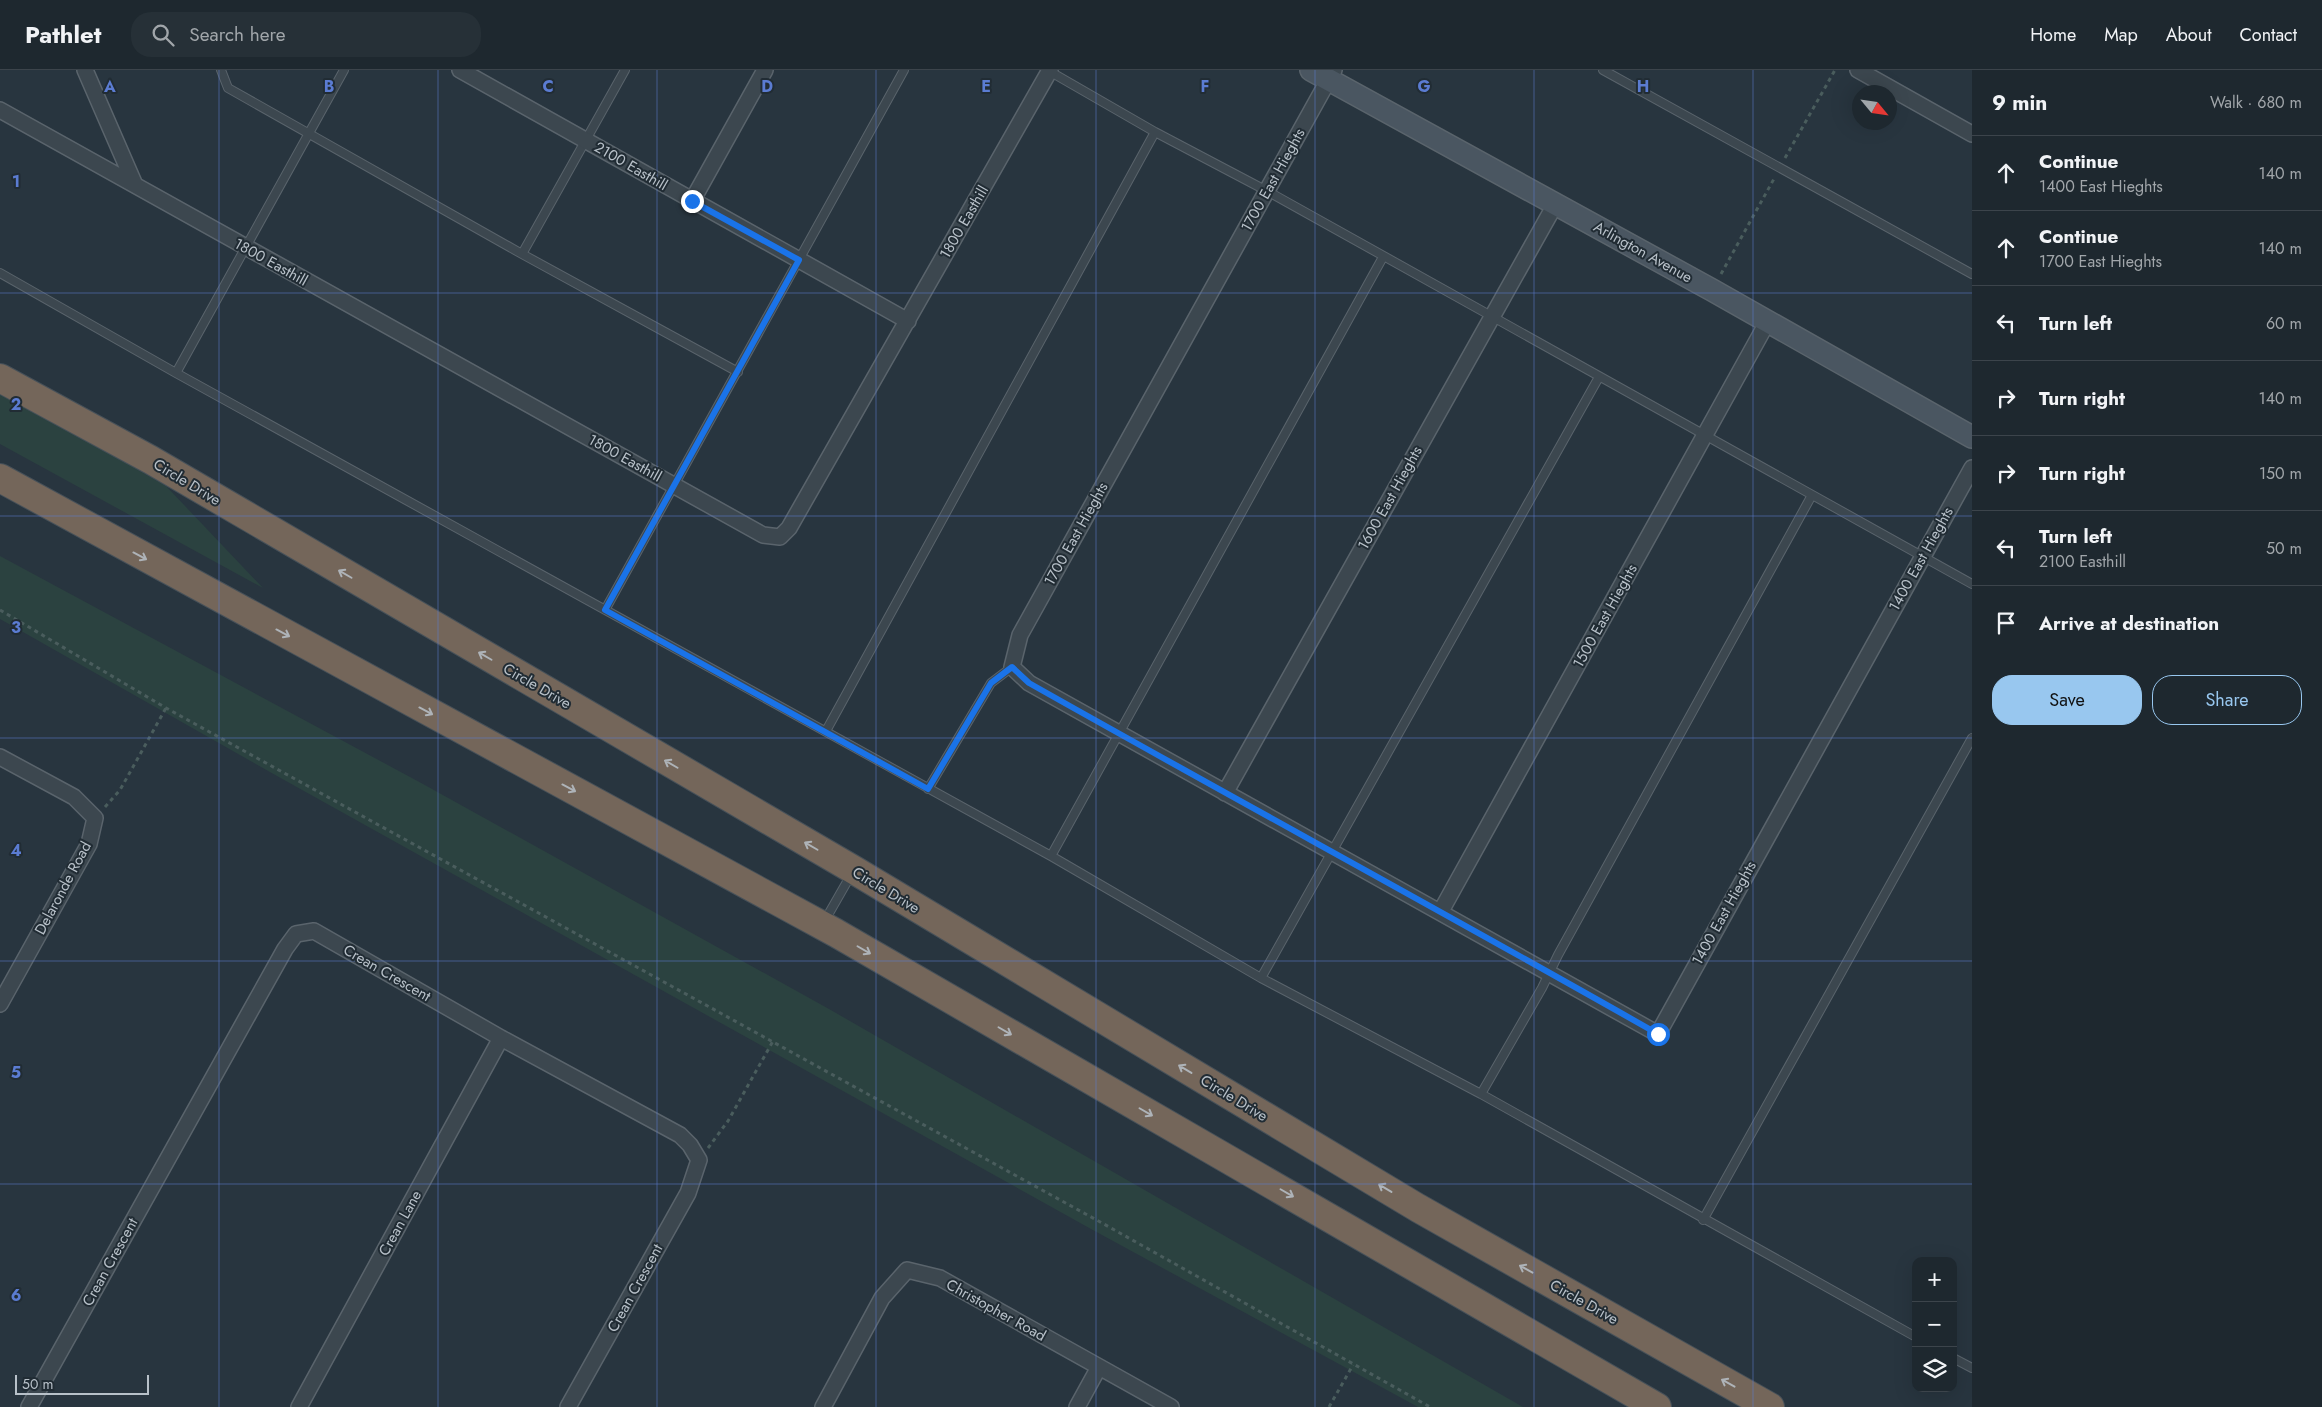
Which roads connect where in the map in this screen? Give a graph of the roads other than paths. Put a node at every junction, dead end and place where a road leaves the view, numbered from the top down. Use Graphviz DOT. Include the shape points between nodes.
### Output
graph roads {
  1 [pos="85,70"];
  2 [pos="220,70"];
  3 [pos="344,70"];
  4 [pos="460,70"];
  5 [pos="625,70"];
  6 [pos="765,70"];
  7 [pos="904,70"];
  8 [pos="1603,70"];
  9 [pos="1858,70"];
  10 [pos="1050,71"];
  11 [pos="1324,73"];
  12 [pos="481,75"];
  13 [pos="0,110"];
  14 [pos="1154,132"];
  15 [pos="308,134"];
  16 [pos="1972,134"];
  17 [pos="585,140"];
  18 [pos="135,185"];
  19 [pos="1267,191"];
  20 [pos="692,201"];
  21 [pos="1556,203"];
  22 [pos="246,248"];
  23 [pos="522,254"];
  24 [pos="1383,257"];
  25 [pos="799,260"];
  26 [pos="0,273"];
  27 [pos="1972,274"];
  28 [pos="1492,317"];
  29 [pos="908,321"];
  30 [pos="1768,321"];
  31 [pos="0,360"];
  32 [pos="176,372"];
  33 [pos="738,372"];
  34 [pos="1599,377"];
  35 [pos="0,378"];
  36 [pos="1705,435"];
  37 [pos="1972,437"];
  38 [pos="151,460"];
  39 [pos="1972,468"];
  40 [pos="0,478"];
  41 [pos="674,485"];
  42 [pos="0,487"];
  43 [pos="1812,495"];
  44 [pos="97,532"];
  45 [pos="1923,556"];
  46 [pos="1972,584"];
  47 [pos="605,610"];
  48 [pos="1012,667"];
  49 [pos="826,731"];
  50 [pos="1118,734"];
  51 [pos="1972,738"];
  52 [pos="0,757"];
  53 [pos="928,789"];
  54 [pos="1225,793"];
  55 [pos="1332,853"];
  56 [pos="1051,856"];
  57 [pos="854,870"];
  58 [pos="1442,911"];
  59 [pos="822,926"];
  60 [pos="1550,973"];
  61 [pos="1262,978"];
  62 [pos="0,1004"];
  63 [pos="501,1038"];
  64 [pos="1481,1094"];
  65 [pos="1703,1220"];
  66 [pos="1912,1335"];
  67 [pos="1957,1360"];
  68 [pos="1099,1367"];
  69 [pos="1972,1368"];
  70 [pos="35,1405"];
  71 [pos="299,1407"];
  72 [pos="568,1407"];
  73 [pos="823,1407"];
  74 [pos="1076,1407"];
  75 [pos="1170,1407"];
  76 [pos="1657,1407"];
  77 [pos="1770,1407"];
  1 -- 18 [label="street"];
  2 -- 15 [label="lane" via="228,88"];
  3 -- 15 [label="lane"];
  4 -- 12 [label="street, 2100 Easthill"];
  5 -- 17 [label="lane"];
  6 -- 20 [label="street"];
  7 -- 25 [label="lane"];
  8 -- 27 [label="lane"];
  9 -- 16 [label="street"];
  10 -- 14 [label="lane"];
  10 -- 29 [label="street, 1800 Easthill"];
  11 -- 19 [label="street, 1700 East Hieghts"];
  11 -- 21 [label="street, Arlington Avenue"];
  12 -- 17 [label="street, 2100 Easthill"];
  13 -- 18 [label="street, 1800 Easthill"];
  14 -- 19 [label="lane"];
  14 -- 49 [label="lane"];
  15 -- 22 [label="lane"];
  15 -- 23 [label="lane"];
  17 -- 20 [label="street, 2100 Easthill"];
  17 -- 23 [label="lane"];
  18 -- 22 [label="street, 1800 Easthill"];
  19 -- 24 [label="lane"];
  19 -- 48 [label="street, 1700 East Hieghts" via="1020,635"];
  20 -- 25 [label="street, 2100 Easthill"];
  21 -- 28 [label="street, 1600 East Hieghts"];
  21 -- 30 [label="street, Arlington Avenue"];
  22 -- 32 [label="lane"];
  22 -- 41 [label="street, 1800 Easthill"];
  23 -- 33 [label="lane"];
  24 -- 28 [label="lane"];
  24 -- 50 [label="lane"];
  25 -- 29 [label="street, 2100 Easthill"];
  25 -- 33 [label="lane"];
  26 -- 32 [label="lane"];
  28 -- 34 [label="lane"];
  28 -- 54 [label="street, 1600 East Hieghts"];
  29 -- 41 [label="street, 1800 Easthill" via="789,528 780,537 763,535"];
  30 -- 36 [label="street, 1500 East Hieghts"];
  30 -- 37 [label="street, Arlington Avenue"];
  31 -- 38 [label="highway"];
  32 -- 47 [label="lane"];
  33 -- 41 [label="lane"];
  34 -- 36 [label="lane"];
  34 -- 55 [label="lane"];
  35 -- 38 [label="highway, Circle Drive"];
  36 -- 43 [label="lane"];
  36 -- 58 [label="street, 1500 East Hieghts"];
  57 -- 38 [label="highway, Circle Drive, one-way"];
  39 -- 45 [label="street, 1400 East Hieghts"];
  40 -- 44 [label="highway"];
  41 -- 47 [label="lane"];
  42 -- 44 [label="highway"];
  43 -- 45 [label="lane"];
  43 -- 60 [label="lane"];
  44 -- 59 [label="highway, one-way"];
  45 -- 46 [label="lane"];
  45 -- 60 [label="street, 1400 East Hieghts" via="1658,1034"];
  47 -- 49 [label="lane"];
  48 -- 50 [label="street" via="1029,683"];
  48 -- 53 [label="lane" via="991,683"];
  49 -- 53 [label="lane"];
  50 -- 54 [label="street"];
  50 -- 56 [label="lane"];
  51 -- 65 [label="lane"];
  52 -- 62 [label="street, Delaronde Road" via="74,797 95,818 89,844"];
  53 -- 56 [label="lane"];
  54 -- 55 [label="street"];
  55 -- 58 [label="street, 1400 East Hieghts"];
  55 -- 61 [label="lane"];
  56 -- 61 [label="lane"];
  57 -- 59 [label="lane"];
  77 -- 57 [label="highway, Circle Drive, one-way" via="1418,1208"];
  58 -- 60 [label="street, 1400 East Hieghts"];
  59 -- 76 [label="highway, one-way"];
  60 -- 64 [label="lane"];
  61 -- 64 [label="lane"];
  63 -- 70 [label="street, Crean Crescent" via="314,932 296,934"];
  63 -- 71 [label="street, Crean Lane"];
  63 -- 72 [label="street, Crean Crescent" via="680,1135 699,1160 688,1193"];
  64 -- 65 [label="lane"];
  65 -- 66 [label="lane"];
  67 -- 69 [label="lane"];
  68 -- 73 [label="street, Christopher Road" via="940,1278 908,1270 882,1298"];
  68 -- 74 [label="street"];
  68 -- 75 [label="street, Christopher Road"];
}
